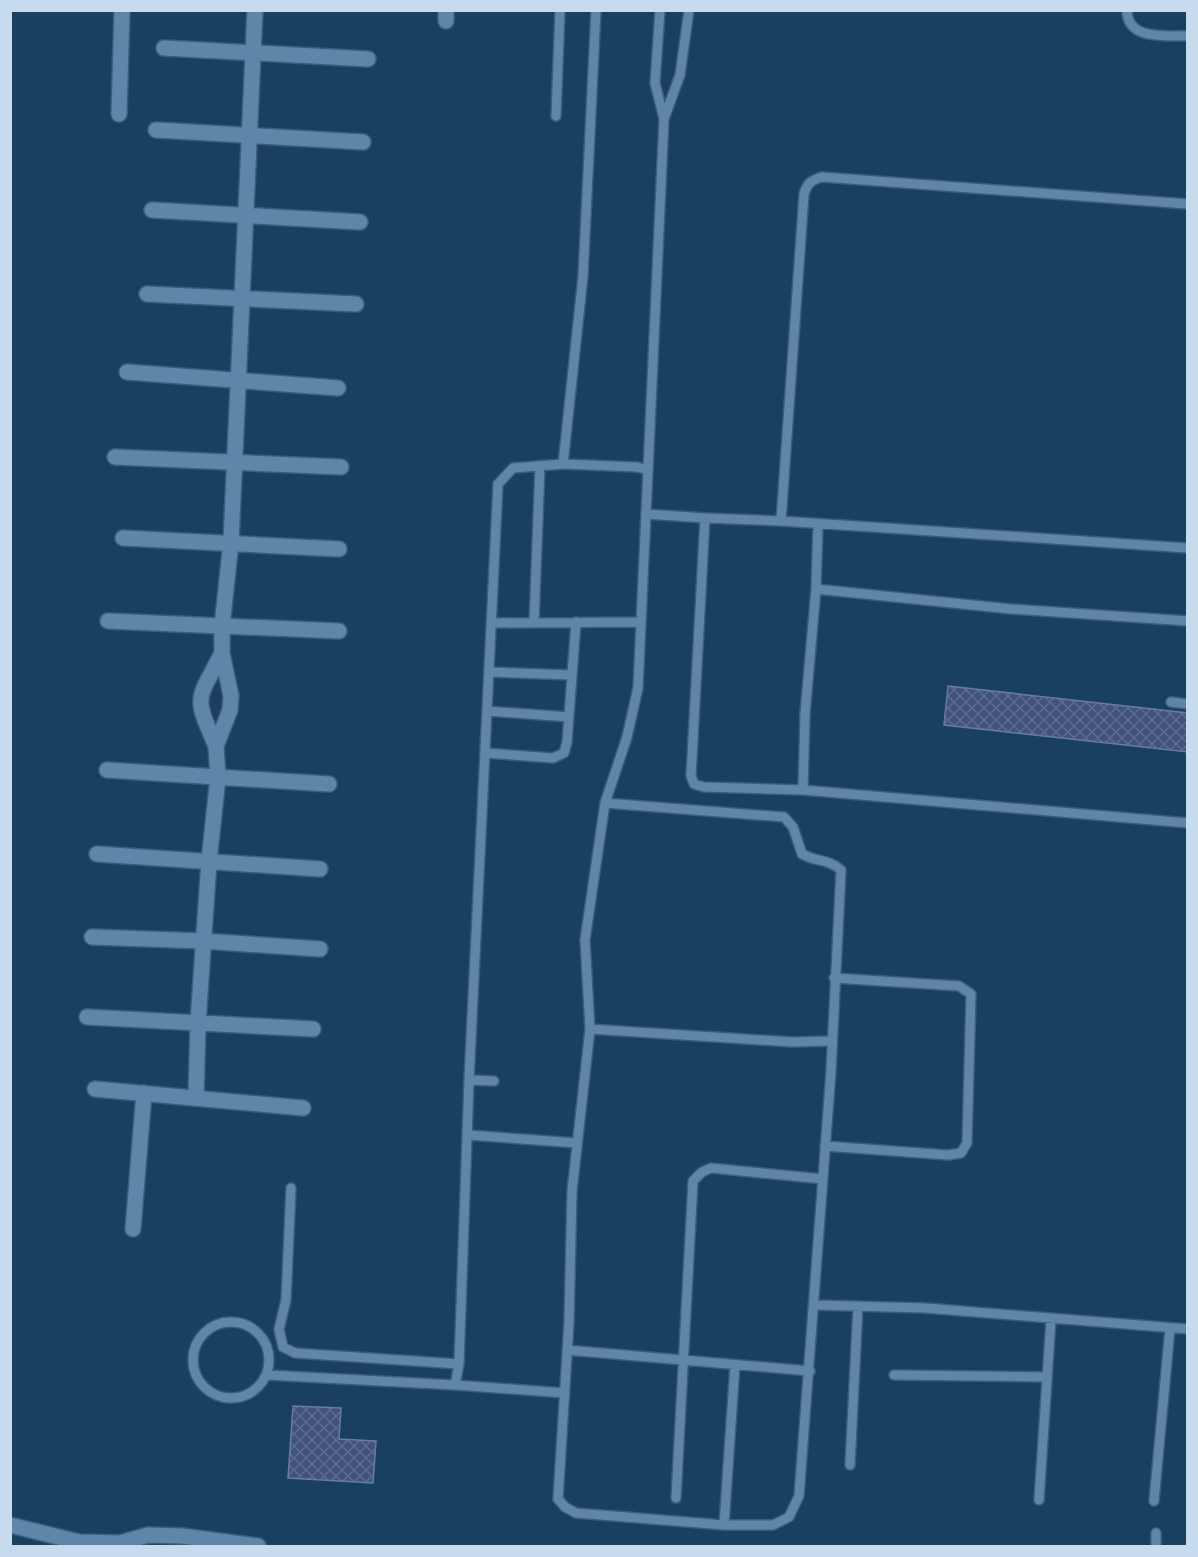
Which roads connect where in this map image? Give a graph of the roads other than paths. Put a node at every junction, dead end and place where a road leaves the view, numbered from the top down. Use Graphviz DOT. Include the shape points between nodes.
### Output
graph roads {
  1 [pos="122,10"];
  2 [pos="255,10"];
  3 [pos="560,10"];
  4 [pos="596,10"];
  5 [pos="660,10"];
  6 [pos="689,10"];
  7 [pos="1127,10"];
  8 [pos="1188,36"];
  9 [pos="164,48"];
  10 [pos="255,54"];
  11 [pos="368,59"];
  12 [pos="118,114"];
  13 [pos="556,116"];
  14 [pos="664,119"];
  15 [pos="156,129"];
  16 [pos="251,135"];
  17 [pos="363,142"];
  18 [pos="1188,204"];
  19 [pos="152,210"];
  20 [pos="247,215"];
  21 [pos="360,222"];
  22 [pos="147,294"];
  23 [pos="242,297"];
  24 [pos="356,304"];
  25 [pos="127,372"];
  26 [pos="238,381"];
  27 [pos="338,388"];
  28 [pos="115,457"];
  29 [pos="235,462"];
  30 [pos="563,464"];
  31 [pos="540,466"];
  32 [pos="341,467"];
  33 [pos="648,470"];
  34 [pos="646,514"];
  35 [pos="705,518"];
  36 [pos="781,521"];
  37 [pos="819,525"];
  38 [pos="123,538"];
  39 [pos="231,542"];
  40 [pos="1188,548"];
  41 [pos="339,549"];
  42 [pos="816,589"];
  43 [pos="108,621"];
  44 [pos="1188,621"];
  45 [pos="576,622"];
  46 [pos="641,622"];
  47 [pos="491,623"];
  48 [pos="534,623"];
  49 [pos="222,626"];
  50 [pos="339,631"];
  51 [pos="222,653"];
  52 [pos="489,672"];
  53 [pos="572,675"];
  54 [pos="1171,702"];
  55 [pos="1188,704"];
  56 [pos="487,711"];
  57 [pos="569,717"];
  58 [pos="216,746"];
  59 [pos="485,753"];
  60 [pos="107,770"];
  61 [pos="218,777"];
  62 [pos="329,784"];
  63 [pos="803,790"];
  64 [pos="605,803"];
  65 [pos="1188,823"];
  66 [pos="97,854"];
  67 [pos="208,861"];
  68 [pos="320,869"];
  69 [pos="92,937"];
  70 [pos="203,940"];
  71 [pos="320,949"];
  72 [pos="834,978"];
  73 [pos="87,1017"];
  74 [pos="198,1023"];
  75 [pos="314,1029"];
  76 [pos="590,1029"];
  77 [pos="832,1041"];
  78 [pos="469,1080"];
  79 [pos="494,1081"];
  80 [pos="95,1089"];
  81 [pos="144,1093"];
  82 [pos="196,1098"];
  83 [pos="303,1108"];
  84 [pos="468,1135"];
  85 [pos="577,1143"];
  86 [pos="825,1146"];
  87 [pos="823,1179"];
  88 [pos="291,1188"];
  89 [pos="133,1229"];
  90 [pos="815,1305"];
  91 [pos="858,1306"];
  92 [pos="1051,1318"];
  93 [pos="1170,1328"];
  94 [pos="1188,1329"];
  95 [pos="567,1350"];
  96 [pos="683,1361"];
  97 [pos="459,1364"];
  98 [pos="735,1365"];
  99 [pos="810,1371"];
  100 [pos="267,1375"];
  101 [pos="894,1375"];
  102 [pos="1047,1377"];
  103 [pos="455,1385"];
  104 [pos="565,1393"];
  105 [pos="850,1465"];
  106 [pos="676,1498"];
  107 [pos="1039,1500"];
  108 [pos="1154,1502"];
  109 [pos="10,1525"];
  110 [pos="724,1525"];
  111 [pos="1156,1533"];
  112 [pos="79,1544"];
  113 [pos="230,1545"];
  114 [pos="258,1546"];
  115 [pos="1156,1546"];
  1 -- 12 [label="street"];
  2 -- 10 [label="street"];
  3 -- 13 [label="lane"];
  4 -- 30 [label="lane" via="583,276"];
  5 -- 14 [label="lane" via="656,83"];
  6 -- 14 [label="lane" via="680,75"];
  7 -- 8 [label="lane" via="1128,22 1142,33"];
  9 -- 10 [label="street"];
  10 -- 11 [label="street"];
  10 -- 16 [label="street"];
  14 -- 33 [label="lane"];
  15 -- 16 [label="street"];
  16 -- 17 [label="street"];
  16 -- 20 [label="street"];
  18 -- 36 [label="lane" via="813,179 804,194"];
  19 -- 20 [label="street"];
  20 -- 21 [label="street"];
  20 -- 23 [label="street"];
  22 -- 23 [label="street"];
  23 -- 24 [label="street"];
  23 -- 26 [label="street"];
  25 -- 26 [label="street"];
  26 -- 27 [label="street"];
  26 -- 29 [label="street"];
  28 -- 29 [label="street"];
  29 -- 32 [label="street"];
  29 -- 39 [label="street"];
  30 -- 31 [label="lane"];
  30 -- 33 [label="lane"];
  31 -- 47 [label="lane" via="513,468 498,484"];
  31 -- 48 [label="lane"];
  33 -- 34 [label="lane"];
  34 -- 35 [label="lane"];
  34 -- 46 [label="lane"];
  35 -- 36 [label="lane"];
  35 -- 63 [label="lane" via="691,776 694,784 704,787"];
  36 -- 37 [label="lane"];
  37 -- 40 [label="lane"];
  37 -- 42 [label="lane"];
  38 -- 39 [label="street"];
  39 -- 41 [label="street"];
  39 -- 49 [label="street"];
  42 -- 44 [label="lane" via="1011,609"];
  42 -- 63 [label="lane"];
  43 -- 49 [label="street"];
  45 -- 46 [label="lane"];
  45 -- 48 [label="lane"];
  45 -- 53 [label="lane"];
  46 -- 64 [label="lane" via="638,688"];
  47 -- 48 [label="lane"];
  47 -- 52 [label="lane"];
  49 -- 50 [label="street"];
  49 -- 51 [label="street"];
  51 -- 58 [label="street" via="231,696 230,710"];
  51 -- 58 [label="street" via="199,701"];
  52 -- 53 [label="lane"];
  52 -- 56 [label="lane"];
  53 -- 57 [label="lane"];
  54 -- 55 [label="lane"];
  56 -- 57 [label="lane"];
  56 -- 59 [label="lane"];
  57 -- 59 [label="lane" via="564,753 553,758"];
  58 -- 61 [label="street"];
  59 -- 78 [label="lane"];
  60 -- 61 [label="street"];
  61 -- 62 [label="street"];
  61 -- 67 [label="street"];
  63 -- 65 [label="lane"];
  64 -- 72 [label="lane" via="784,817 793,827 802,854 812,860 831,861 841,870"];
  64 -- 76 [label="lane" via="585,940"];
  66 -- 67 [label="street"];
  67 -- 68 [label="street"];
  67 -- 70 [label="street"];
  69 -- 70 [label="street"];
  70 -- 71 [label="street"];
  70 -- 74 [label="street"];
  72 -- 77 [label="lane"];
  72 -- 86 [label="lane" via="959,986 971,994 967,1143 961,1153 948,1155"];
  73 -- 74 [label="street"];
  74 -- 75 [label="street"];
  74 -- 82 [label="street"];
  76 -- 77 [label="lane"];
  76 -- 85 [label="lane"];
  77 -- 86 [label="lane"];
  78 -- 79 [label="lane"];
  78 -- 84 [label="lane"];
  80 -- 81 [label="street"];
  81 -- 82 [label="street"];
  81 -- 89 [label="street"];
  82 -- 83 [label="street"];
  84 -- 85 [label="lane"];
  84 -- 97 [label="lane"];
  85 -- 95 [label="lane"];
  86 -- 87 [label="lane"];
  87 -- 90 [label="lane"];
  87 -- 96 [label="lane" via="711,1168 693,1181"];
  88 -- 97 [label="lane" via="286,1300 279,1329 283,1347 295,1353"];
  90 -- 91 [label="lane"];
  90 -- 99 [label="lane"];
  91 -- 92 [label="lane"];
  91 -- 105 [label="lane"];
  92 -- 93 [label="lane"];
  92 -- 102 [label="lane"];
  93 -- 94 [label="lane"];
  93 -- 108 [label="lane"];
  95 -- 96 [label="lane"];
  95 -- 104 [label="lane"];
  96 -- 98 [label="lane"];
  96 -- 106 [label="lane"];
  97 -- 103 [label="lane"];
  98 -- 99 [label="lane"];
  98 -- 110 [label="lane"];
  99 -- 110 [label="lane" via="799,1496 789,1517 773,1525"];
  100 -- 100 [label="lane" via="250,1393 226,1398 204,1387 195,1371 194,1352 207,1331 231,1322 243,1324 263,1339 270,1362"];
  100 -- 103 [label="lane"];
  101 -- 102 [label="lane"];
  102 -- 107 [label="lane"];
  103 -- 104 [label="lane"];
  104 -- 110 [label="lane" via="558,1499 565,1508 576,1514"];
  109 -- 112 [label="street"];
  111 -- 115 [label="lane"];
  112 -- 113 [label="street" via="120,1543 148,1534"];
  113 -- 114 [label="street"];
}
